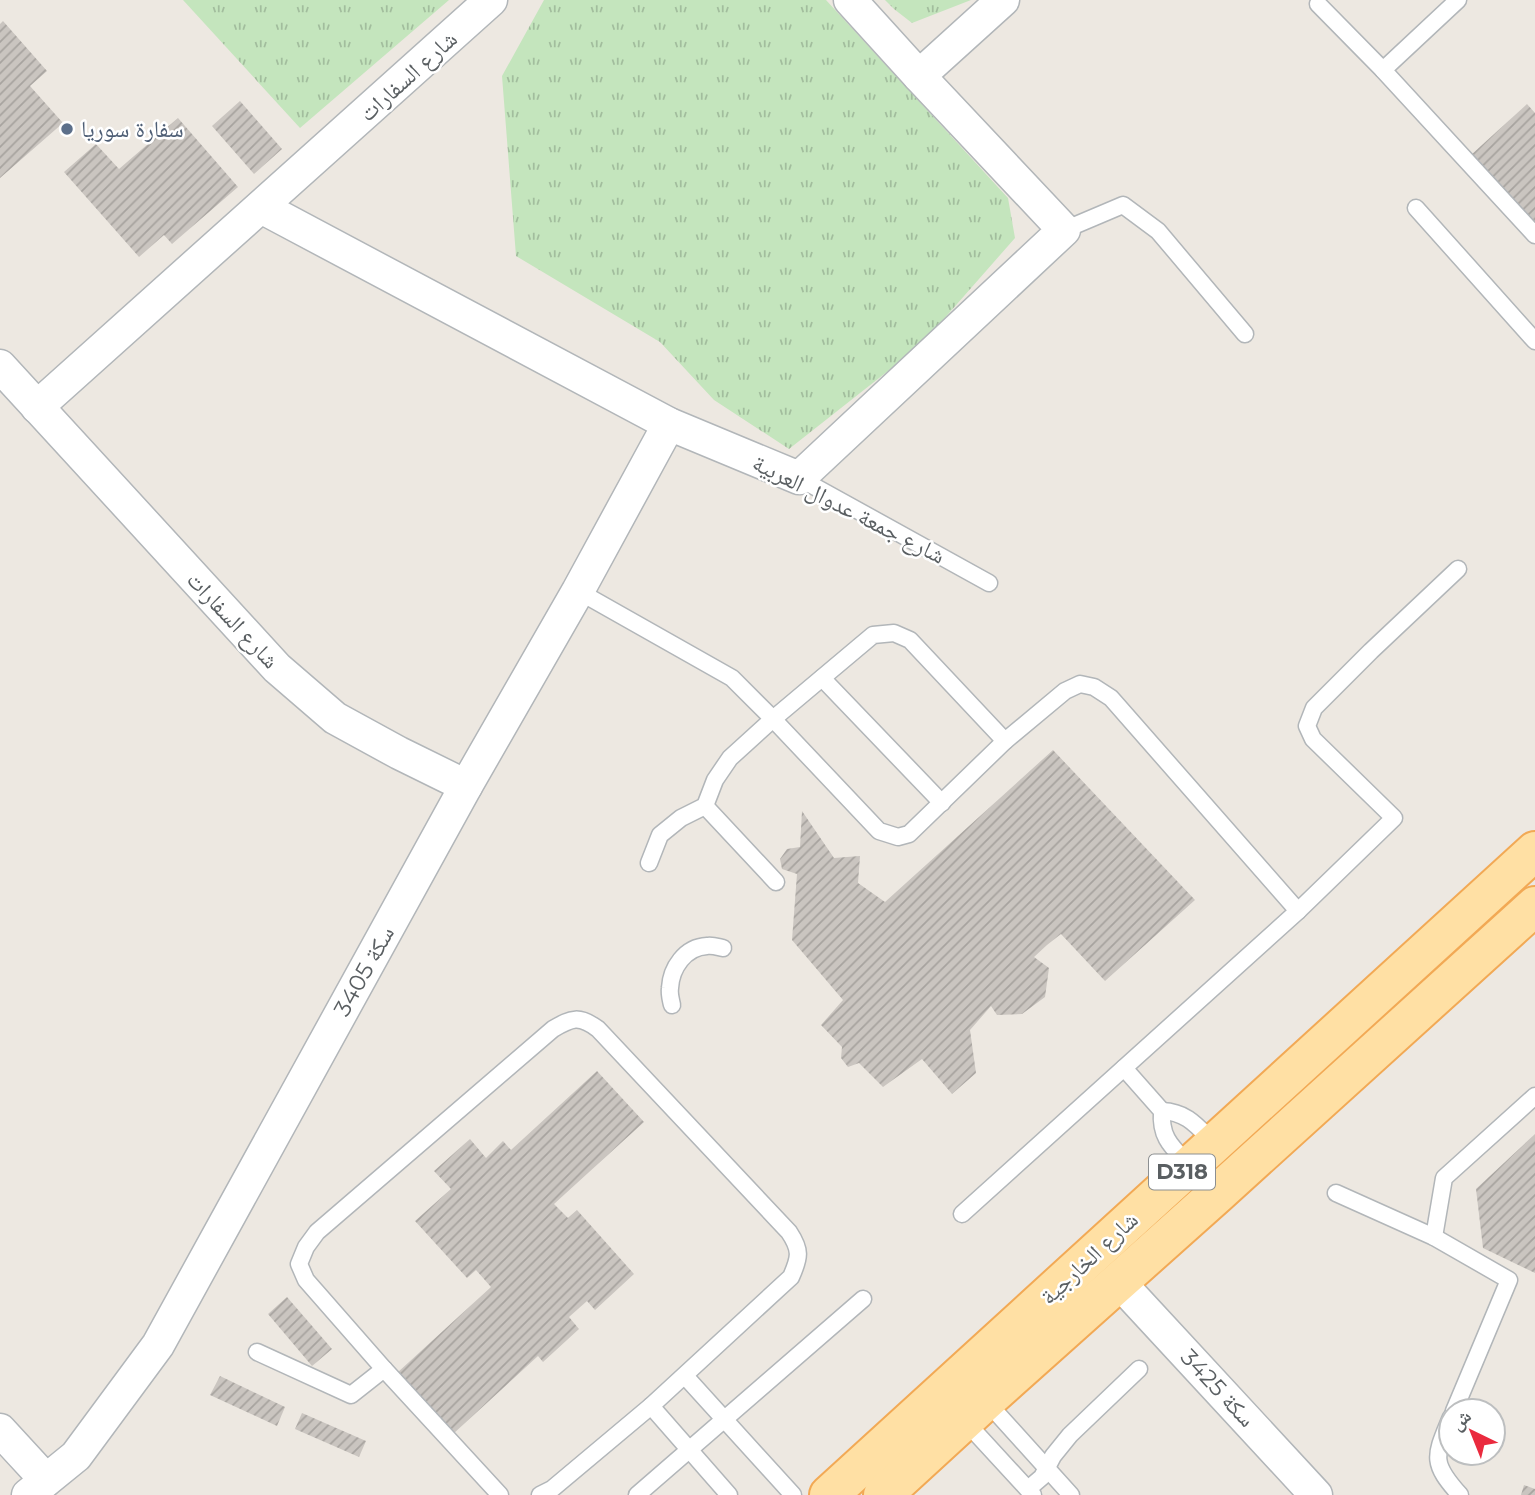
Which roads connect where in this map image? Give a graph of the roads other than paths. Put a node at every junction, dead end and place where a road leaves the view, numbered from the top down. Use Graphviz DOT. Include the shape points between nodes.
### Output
graph roads {
  1 [pos="491,0"];
  2 [pos="850,0"];
  3 [pos="1003,0"];
  4 [pos="1458,0"];
  5 [pos="1318,4"];
  6 [pos="1383,70"];
  7 [pos="919,76"];
  8 [pos="261,207"];
  9 [pos="1416,208"];
  10 [pos="1064,230"];
  11 [pos="1535,235"];
  12 [pos="1245,334"];
  13 [pos="1535,341"];
  14 [pos="0,366"];
  15 [pos="37,407"];
  16 [pos="669,424"];
  17 [pos="799,478"];
  18 [pos="1458,569"];
  19 [pos="989,583"];
  20 [pos="578,591"];
  21 [pos="822,678"];
  22 [pos="773,719"];
  23 [pos="1006,741"];
  24 [pos="467,786"];
  25 [pos="942,803"];
  26 [pos="705,806"];
  27 [pos="1535,851"];
  28 [pos="649,863"];
  29 [pos="776,882"];
  30 [pos="1535,906"];
  31 [pos="1298,911"];
  32 [pos="723,948"];
  33 [pos="672,1005"];
  34 [pos="1124,1068"];
  35 [pos="1535,1096"];
  36 [pos="1161,1111"];
  37 [pos="1201,1154"];
  38 [pos="1229,1183"];
  39 [pos="1336,1193"];
  40 [pos="1138,1212"];
  41 [pos="962,1214"];
  42 [pos="1434,1237"];
  43 [pos="1119,1282"];
  44 [pos="1052,1292"];
  45 [pos="863,1298"];
  46 [pos="257,1352"];
  47 [pos="384,1369"];
  48 [pos="1139,1369"];
  49 [pos="685,1376"];
  50 [pos="1460,1397"];
  51 [pos="651,1406"];
  52 [pos="975,1410"];
  53 [pos="724,1419"];
  54 [pos="0,1430"];
  55 [pos="689,1450"];
  56 [pos="1439,1467"];
  57 [pos="1048,1469"];
  58 [pos="37,1487"];
  59 [pos="1030,1492"];
  60 [pos="500,1495"];
  61 [pos="540,1495"];
  62 [pos="637,1495"];
  63 [pos="729,1495"];
  64 [pos="793,1495"];
  65 [pos="830,1495"];
  66 [pos="883,1495"];
  67 [pos="1067,1495"];
  68 [pos="1316,1495"];
  69 [pos="1460,1495"];
  1 -- 8 [label="street, شارع السفارات"];
  2 -- 7 [label="street"];
  3 -- 7 [label="street"];
  4 -- 6 [label="lane"];
  5 -- 6 [label="lane"];
  6 -- 11 [label="lane"];
  7 -- 10 [label="street"];
  8 -- 15 [label="street, شارع السفارات"];
  8 -- 16 [label="street"];
  9 -- 13 [label="lane"];
  10 -- 12 [label="lane" via="1123,205 1158,231"];
  10 -- 17 [label="street"];
  14 -- 15 [label="street, شارع السفارات"];
  15 -- 24 [label="street, شارع السفارات" via="286,676 335,718"];
  16 -- 17 [label="street, شارع جمعة عدوال العربية"];
  16 -- 20 [label="street, سكة 3405"];
  17 -- 19 [label="lane, شارع جمعة عدوال العربية"];
  18 -- 31 [label="lane" via="1314,708 1307,726 1313,739 1394,818"];
  20 -- 22 [label="lane" via="732,678"];
  20 -- 24 [label="street, سكة 3405"];
  21 -- 22 [label="lane"];
  21 -- 23 [label="lane" via="873,635 894,633 910,640"];
  21 -- 25 [label="lane"];
  22 -- 25 [label="lane" via="879,831 898,837 909,834"];
  22 -- 26 [label="lane" via="730,758 715,779"];
  23 -- 25 [label="lane"];
  23 -- 31 [label="lane" via="1065,691 1080,684 1094,687 1111,698"];
  24 -- 58 [label="street, سكة 3405" via="158,1346 76,1456"];
  26 -- 28 [label="lane" via="660,835"];
  26 -- 29 [label="lane"];
  27 -- 37 [label="main road, شارع الخارجية / D318"];
  30 -- 38 [label="main road, شارع الخارجية / D318"];
  31 -- 34 [label="lane"];
  32 -- 33 [label="lane" via="699,947 681,958 670,989"];
  34 -- 36 [label="lane"];
  34 -- 41 [label="lane"];
  35 -- 42 [label="lane" via="1444,1178"];
  36 -- 37 [label="lane" via="1186,1117"];
  36 -- 37 [label="lane" via="1161,1124 1172,1147"];
  37 -- 38 [label="main road"];
  37 -- 40 [label="main road, شارع الخارجية / D318"];
  38 -- 43 [label="main road, شارع الخارجية / D318"];
  39 -- 42 [label="lane"];
  40 -- 43 [label="main road" via="1118,1257"];
  40 -- 44 [label="main road, شارع الخارجية / D318"];
  42 -- 50 [label="lane" via="1509,1280"];
  43 -- 44 [label="main road" via="1096,1279"];
  43 -- 52 [label="main road, شارع الخارجية / D318"];
  43 -- 68 [label="street, سكة 3425"];
  44 -- 65 [label="main road, شارع الخارجية / D318"];
  45 -- 53 [label="lane"];
  46 -- 47 [label="lane" via="351,1395"];
  47 -- 49 [label="lane" via="306,1280 299,1264 306,1247 317,1232 569,1020 587,1021 598,1029 798,1245 799,1260 791,1277"];
  47 -- 60 [label="lane"];
  48 -- 57 [label="lane" via="1061,1445"];
  49 -- 51 [label="lane"];
  49 -- 53 [label="lane"];
  51 -- 55 [label="lane"];
  51 -- 61 [label="lane"];
  52 -- 57 [label="lane"];
  52 -- 59 [label="lane"];
  52 -- 66 [label="main road, شارع الخارجية / D318"];
  53 -- 55 [label="lane"];
  53 -- 64 [label="lane"];
  54 -- 58 [label="street"];
  55 -- 62 [label="lane"];
  55 -- 63 [label="lane"];
  56 -- 69 [label="lane"];
  57 -- 59 [label="lane"];
  57 -- 67 [label="lane"];
}
